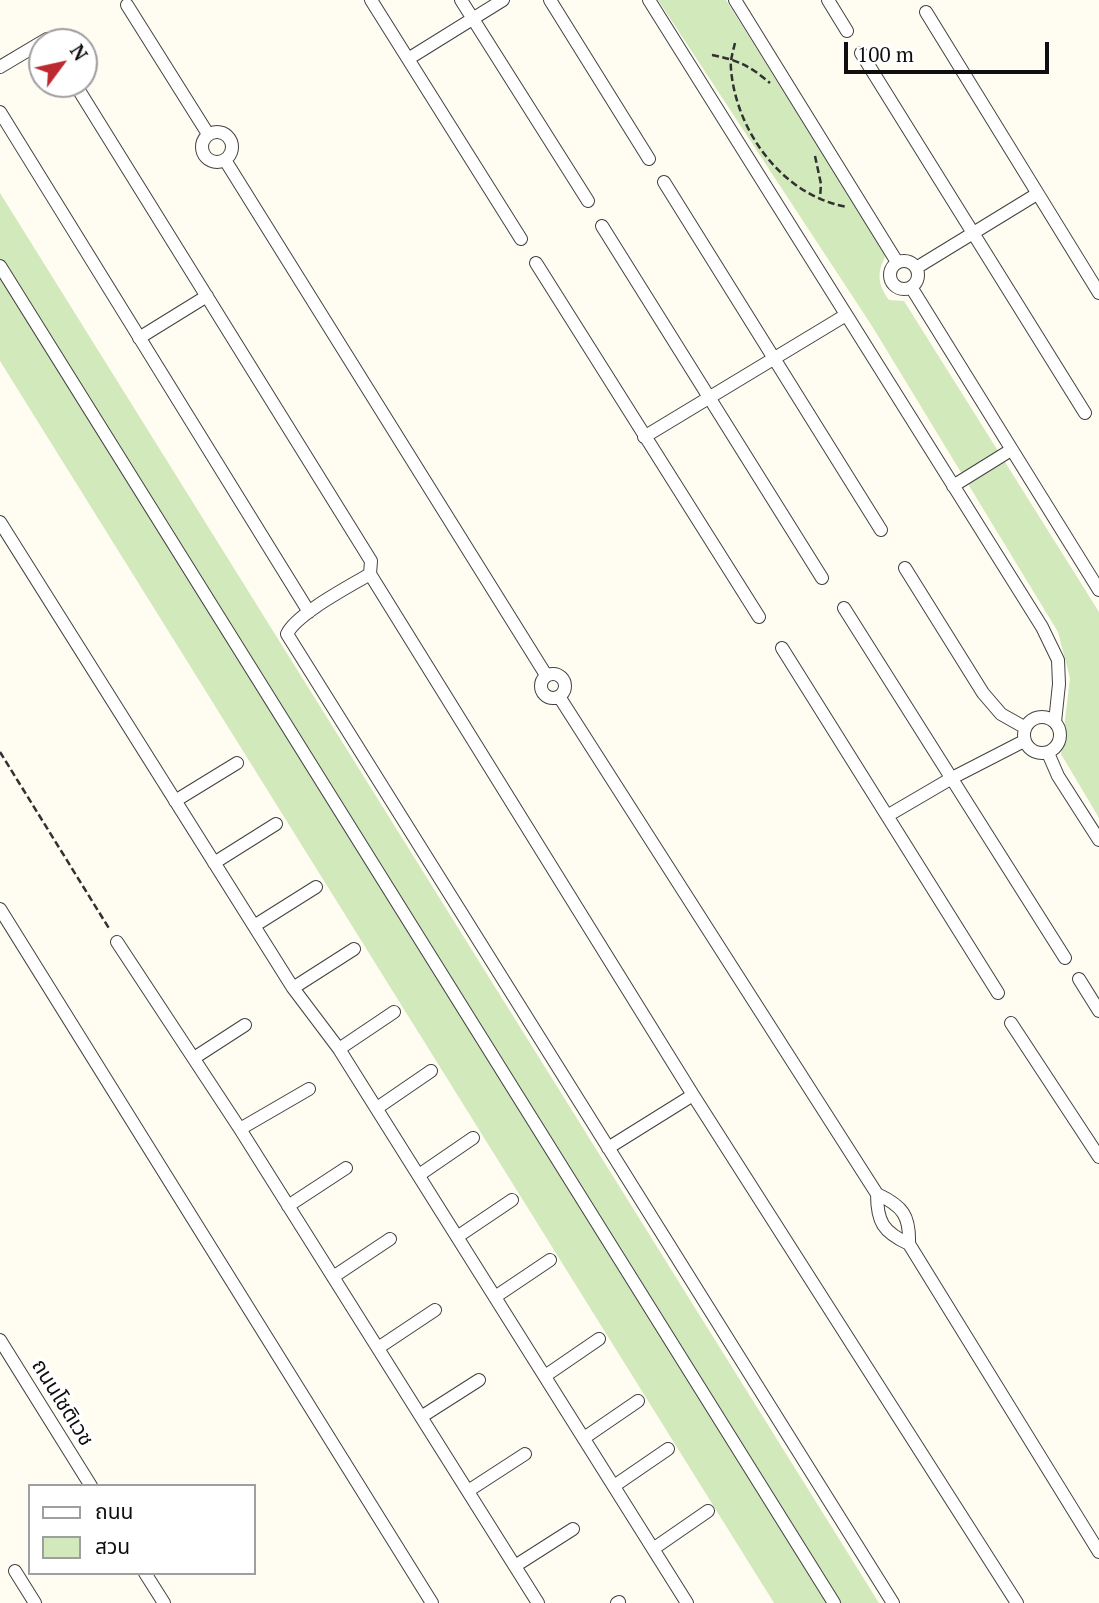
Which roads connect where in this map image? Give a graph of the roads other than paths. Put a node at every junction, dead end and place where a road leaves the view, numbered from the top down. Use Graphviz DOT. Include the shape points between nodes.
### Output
graph roads {
  1 [pos="371,0"];
  2 [pos="461,0"];
  3 [pos="503,0"];
  4 [pos="550,0"];
  5 [pos="649,0"];
  6 [pos="735,0"];
  7 [pos="828,0"];
  8 [pos="127,5"];
  9 [pos="926,12"];
  10 [pos="473,19"];
  11 [pos="848,32"];
  12 [pos="28,50"];
  13 [pos="861,53"];
  14 [pos="408,60"];
  15 [pos="0,67"];
  16 [pos="84,98"];
  17 [pos="0,112"];
  18 [pos="208,134"];
  19 [pos="649,159"];
  20 [pos="225,160"];
  21 [pos="664,182"];
  22 [pos="1037,194"];
  23 [pos="587,201"];
  24 [pos="602,226"];
  25 [pos="973,233"];
  26 [pos="521,239"];
  27 [pos="897,262"];
  28 [pos="536,263"];
  29 [pos="0,266"];
  30 [pos="916,268"];
  31 [pos="911,288"];
  32 [pos="1099,293"];
  33 [pos="207,296"];
  34 [pos="846,315"];
  35 [pos="139,338"];
  36 [pos="774,359"];
  37 [pos="710,398"];
  38 [pos="1085,413"];
  39 [pos="644,437"];
  40 [pos="1011,450"];
  41 [pos="953,486"];
  42 [pos="0,522"];
  43 [pos="881,530"];
  44 [pos="905,568"];
  45 [pos="370,573"];
  46 [pos="822,578"];
  47 [pos="1099,590"];
  48 [pos="844,608"];
  49 [pos="309,612"];
  50 [pos="759,617"];
  51 [pos="782,648"];
  52 [pos="546,675"];
  53 [pos="560,698"];
  54 [pos="1055,722"];
  55 [pos="1024,727"];
  56 [pos="1024,741"];
  57 [pos="1048,753"];
  58 [pos="237,763"];
  59 [pos="952,778"];
  60 [pos="175,802"];
  61 [pos="887,816"];
  62 [pos="276,824"];
  63 [pos="1099,841"];
  64 [pos="214,863"];
  65 [pos="316,887"];
  66 [pos="0,909"];
  67 [pos="254,926"];
  68 [pos="117,942"];
  69 [pos="354,949"];
  70 [pos="1065,958"];
  71 [pos="1079,979"];
  72 [pos="293,988"];
  73 [pos="998,993"];
  74 [pos="1099,1011"];
  75 [pos="394,1012"];
  76 [pos="1011,1023"];
  77 [pos="246,1025"];
  78 [pos="339,1049"];
  79 [pos="194,1058"];
  80 [pos="431,1071"];
  81 [pos="309,1089"];
  82 [pos="693,1095"];
  83 [pos="377,1108"];
  84 [pos="240,1129"];
  85 [pos="473,1138"];
  86 [pos="608,1149"];
  87 [pos="1099,1157"];
  88 [pos="346,1168"];
  89 [pos="419,1175"];
  90 [pos="877,1194"];
  91 [pos="512,1200"];
  92 [pos="288,1206"];
  93 [pos="457,1237"];
  94 [pos="390,1240"];
  95 [pos="909,1244"];
  96 [pos="550,1260"];
  97 [pos="333,1277"];
  98 [pos="495,1297"];
  99 [pos="435,1310"];
  100 [pos="599,1339"];
  101 [pos="0,1340"];
  102 [pos="377,1348"];
  103 [pos="545,1376"];
  104 [pos="479,1380"];
  105 [pos="638,1401"];
  106 [pos="421,1418"];
  107 [pos="584,1438"];
  108 [pos="668,1449"];
  109 [pos="526,1454"];
  110 [pos="90,1484"];
  111 [pos="614,1486"];
  112 [pos="468,1491"];
  113 [pos="708,1511"];
  114 [pos="573,1529"];
  115 [pos="653,1549"];
  116 [pos="1099,1552"];
  117 [pos="515,1566"];
  118 [pos="15,1571"];
  119 [pos="146,1575"];
  120 [pos="35,1603"];
  121 [pos="164,1603"];
  122 [pos="432,1603"];
  123 [pos="538,1603"];
  124 [pos="687,1603"];
  125 [pos="834,1603"];
  126 [pos="892,1603"];
  127 [pos="1017,1603"];
  1 -- 14 [label="street"];
  2 -- 10 [label="street"];
  3 -- 10 [label="street"];
  4 -- 19 [label="street"];
  5 -- 34 [label="street"];
  6 -- 27 [label="street"];
  7 -- 11 [label="street"];
  8 -- 18 [label="street"];
  9 -- 22 [label="street"];
  10 -- 14 [label="street"];
  10 -- 23 [label="street"];
  12 -- 15 [label="street"];
  13 -- 25 [label="street"];
  14 -- 26 [label="street"];
  16 -- 33 [label="street"];
  17 -- 35 [label="street"];
  18 -- 20 [label="street" via="202,144 204,155 213,162"];
  18 -- 20 [label="street" via="220,132 230,139 232,151"];
  20 -- 52 [label="street"];
  21 -- 36 [label="street"];
  22 -- 25 [label="street"];
  22 -- 32 [label="street"];
  24 -- 37 [label="street"];
  25 -- 30 [label="street"];
  25 -- 38 [label="street"];
  27 -- 30 [label="street" via="908,261"];
  27 -- 31 [label="street" via="890,271 891,282 900,289"];
  28 -- 39 [label="street"];
  29 -- 125 [label="street"];
  30 -- 31 [label="street" via="918,279"];
  31 -- 40 [label="street"];
  33 -- 35 [label="street"];
  33 -- 45 [label="street" via="371,561"];
  34 -- 36 [label="street"];
  34 -- 41 [label="street"];
  35 -- 49 [label="street"];
  36 -- 37 [label="street"];
  36 -- 43 [label="street"];
  37 -- 39 [label="street"];
  37 -- 46 [label="street"];
  39 -- 50 [label="street"];
  40 -- 41 [label="street"];
  40 -- 47 [label="street"];
  41 -- 54 [label="street" via="1058,660"];
  42 -- 60 [label="street"];
  44 -- 55 [label="street" via="983,693 1001,714"];
  45 -- 49 [label="street"];
  45 -- 82 [label="street"];
  48 -- 59 [label="street"];
  49 -- 86 [label="street" via="290,626 287,634"];
  51 -- 61 [label="street"];
  52 -- 53 [label="street" via="542,693 550,699"];
  52 -- 53 [label="street" via="556,674 564,680 566,690"];
  53 -- 90 [label="street"];
  54 -- 55 [label="street" via="1046,716 1035,717"];
  54 -- 57 [label="street" via="1059,739"];
  55 -- 56 [label="street"];
  56 -- 57 [label="street" via="1030,749"];
  56 -- 59 [label="street"];
  57 -- 63 [label="street"];
  58 -- 60 [label="street"];
  59 -- 61 [label="street"];
  59 -- 70 [label="street"];
  60 -- 64 [label="street"];
  61 -- 73 [label="street"];
  62 -- 64 [label="street"];
  64 -- 67 [label="street"];
  65 -- 67 [label="street"];
  66 -- 122 [label="street"];
  67 -- 72 [label="street"];
  68 -- 79 [label="street"];
  69 -- 72 [label="street"];
  71 -- 74 [label="street"];
  72 -- 78 [label="street"];
  75 -- 78 [label="street"];
  76 -- 87 [label="street"];
  77 -- 79 [label="street"];
  78 -- 83 [label="street"];
  79 -- 84 [label="street"];
  80 -- 83 [label="street"];
  81 -- 84 [label="street"];
  82 -- 86 [label="street"];
  82 -- 127 [label="street"];
  83 -- 89 [label="street"];
  84 -- 92 [label="street"];
  85 -- 89 [label="street"];
  86 -- 126 [label="street"];
  88 -- 92 [label="street"];
  89 -- 93 [label="street"];
  90 -- 95 [label="street" via="877,1215 891,1236"];
  90 -- 95 [label="street" via="896,1202 909,1223"];
  91 -- 93 [label="street"];
  92 -- 97 [label="street"];
  93 -- 98 [label="street"];
  94 -- 97 [label="street"];
  95 -- 116 [label="street"];
  96 -- 98 [label="street"];
  97 -- 102 [label="street"];
  98 -- 103 [label="street"];
  99 -- 102 [label="street"];
  100 -- 103 [label="street"];
  101 -- 110 [label="street, ถนนโชติเวช"];
  102 -- 106 [label="street"];
  103 -- 107 [label="street"];
  104 -- 106 [label="street"];
  105 -- 107 [label="street"];
  106 -- 112 [label="street"];
  107 -- 111 [label="street"];
  108 -- 111 [label="street"];
  109 -- 112 [label="street"];
  111 -- 115 [label="street"];
  112 -- 117 [label="street"];
  113 -- 115 [label="street"];
  114 -- 117 [label="street"];
  115 -- 124 [label="street"];
  117 -- 123 [label="street"];
  118 -- 120 [label="street"];
  119 -- 121 [label="street"];
}
